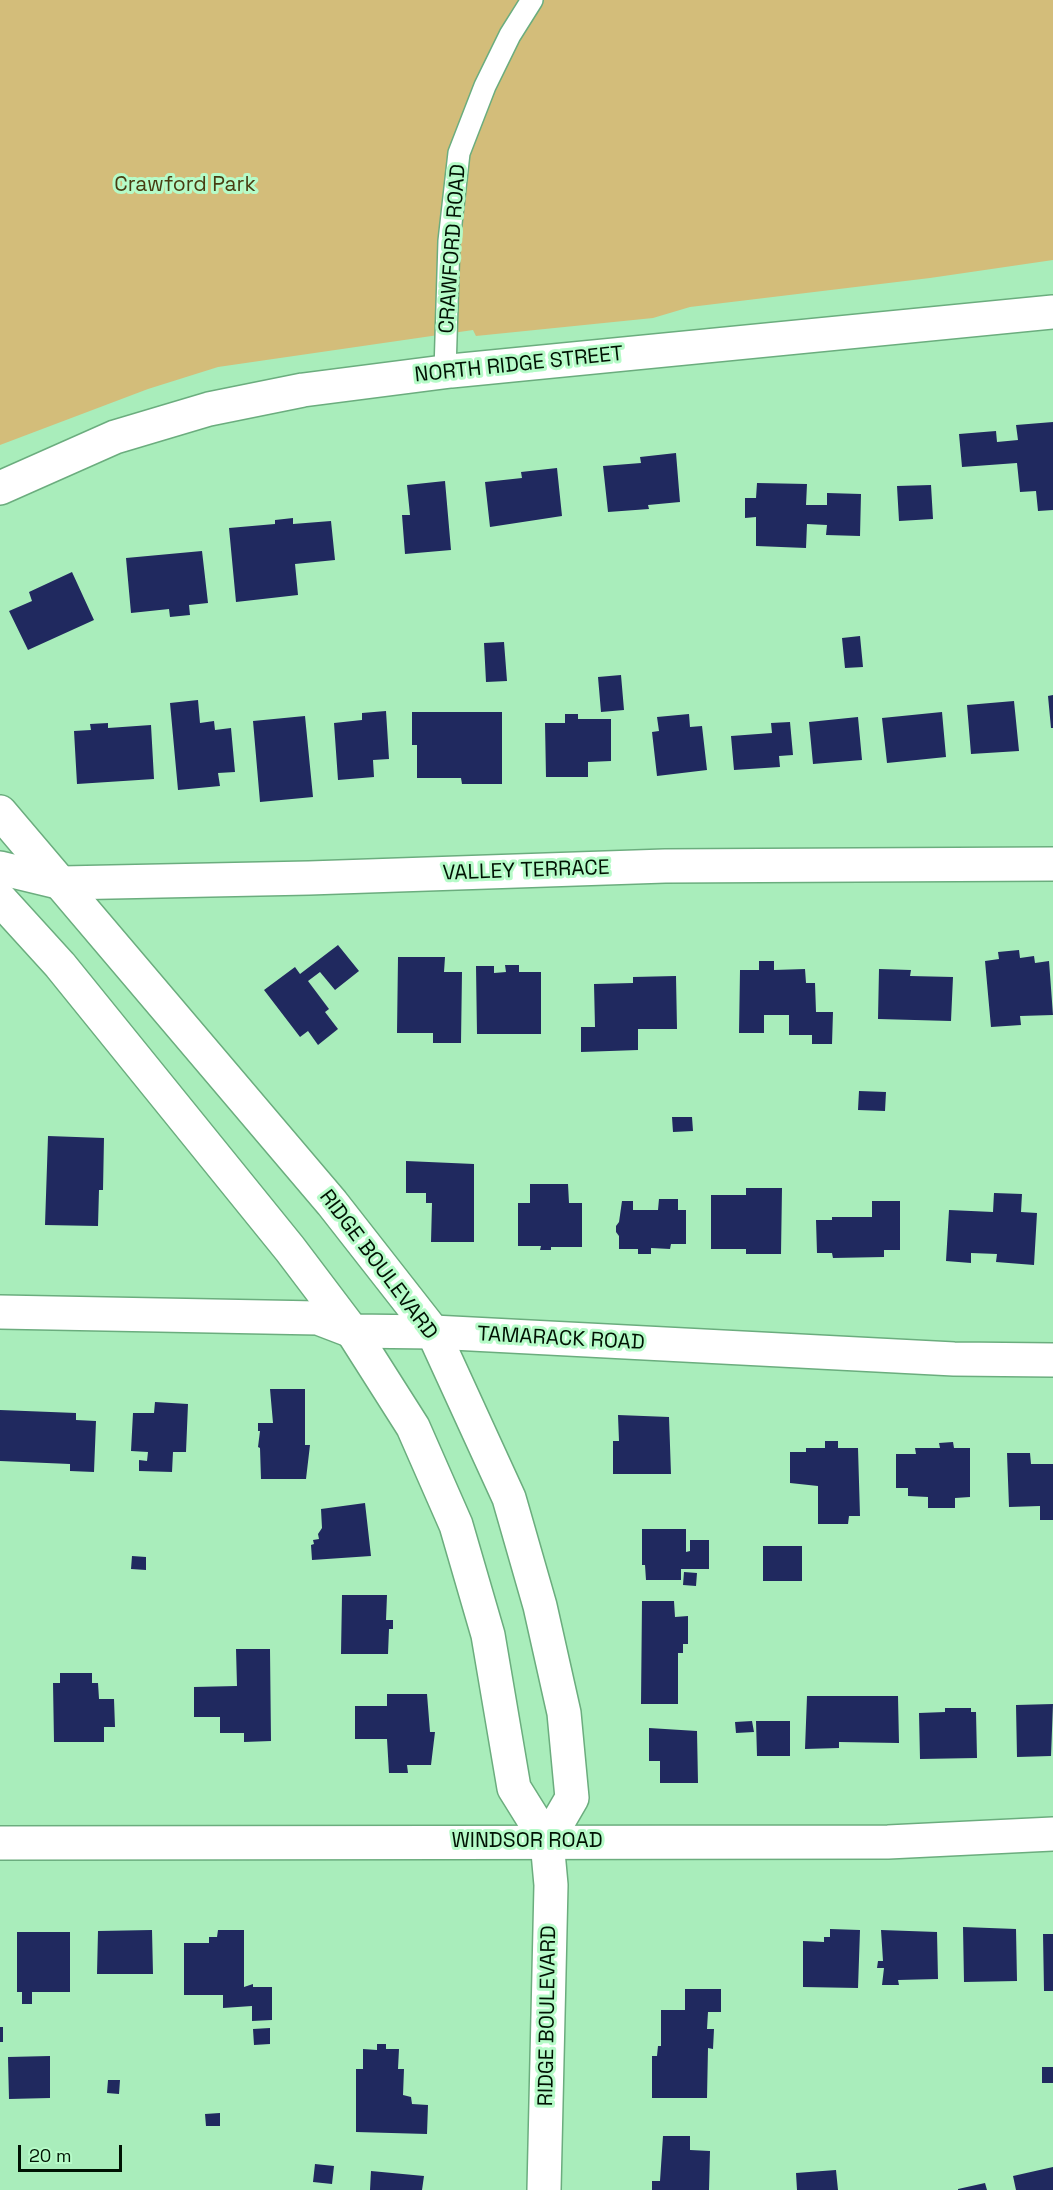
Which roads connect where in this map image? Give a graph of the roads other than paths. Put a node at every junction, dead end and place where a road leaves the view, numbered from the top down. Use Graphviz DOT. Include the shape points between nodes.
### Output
graph roads {
  1 [pos="532,0"];
  2 [pos="1053,312"];
  3 [pos="445,371"];
  4 [pos="0,488"];
  5 [pos="0,812"];
  6 [pos="1053,864"];
  7 [pos="0,868"];
  8 [pos="62,883"];
  9 [pos="0,899"];
  10 [pos="0,1312"];
  11 [pos="352,1331"];
  12 [pos="433,1332"];
  13 [pos="1053,1360"];
  14 [pos="1053,1834"];
  15 [pos="547,1841"];
  16 [pos="0,1843"];
  17 [pos="544,2190"];
  1 -- 3 [label="lane, CRAWFORD ROAD" via="485,86 459,153 449,241"];
  2 -- 3 [label="street, NORTH RIDGE STREET"];
  3 -- 4 [label="street, NORTH RIDGE STREET" via="303,390 208,409 115,437"];
  5 -- 8 [label="street, RIDGE BOULEVARD"];
  6 -- 8 [label="street, VALLEY TERRACE" via="665,866"];
  7 -- 8 [label="street, VALLEY TERRACE"];
  8 -- 12 [label="street, RIDGE BOULEVARD" via="332,1203"];
  9 -- 11 [label="street, RIDGE BOULEVARD" via="68,975"];
  10 -- 11 [label="street, TAMARACK ROAD" via="318,1318"];
  11 -- 12 [label="street, TAMARACK ROAD"];
  11 -- 15 [label="street, RIDGE BOULEVARD" via="413,1427 456,1525 488,1635 514,1788"];
  12 -- 13 [label="street, TAMARACK ROAD" via="954,1359"];
  12 -- 15 [label="street, RIDGE BOULEVARD" via="509,1497 540,1606 564,1713 572,1798"];
  14 -- 15 [label="street, WINDSOR ROAD" via="888,1842"];
  15 -- 16 [label="street, WINDSOR ROAD"];
  15 -- 17 [label="street, RIDGE BOULEVARD" via="551,1885"];
}
